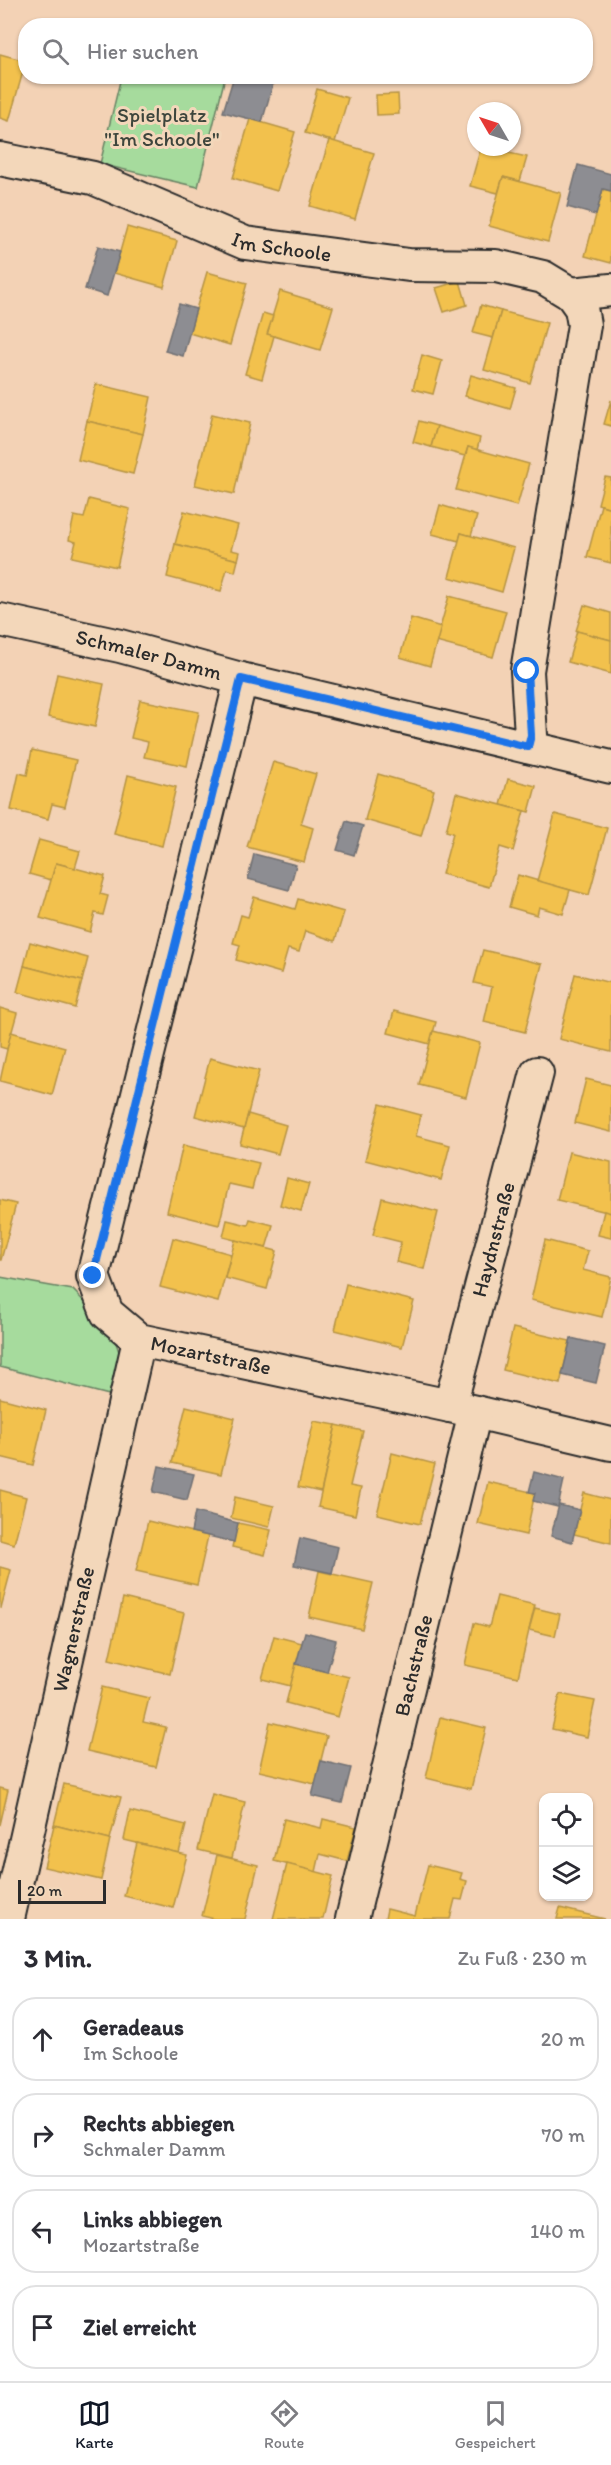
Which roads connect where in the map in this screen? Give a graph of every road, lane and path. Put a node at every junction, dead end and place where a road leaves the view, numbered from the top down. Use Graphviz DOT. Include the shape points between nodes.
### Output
graph roads {
  1 [pos="0,159"];
  2 [pos="611,290"];
  3 [pos="571,294"];
  4 [pos="0,620"];
  5 [pos="241,679"];
  6 [pos="528,747"];
  7 [pos="611,767"];
  8 [pos="537,1073"];
  9 [pos="139,1340"];
  10 [pos="463,1409"];
  11 [pos="611,1444"];
  12 [pos="8,1919"];
  13 [pos="352,1919"];
  1 -- 3 [label="street, Im Schoole" via="93,178 245,243 409,265 496,266 543,277"];
  2 -- 3 [label="street"];
  3 -- 6 [label="street" via="581,308 584,325 527,671 531,735"];
  4 -- 5 [label="street, Schmaler Damm" via="120,646"];
  5 -- 6 [label="street, Schmaler Damm"];
  5 -- 9 [label="street, Mozartstraße" via="93,1276 107,1313"];
  6 -- 7 [label="street, Schmaler Damm"];
  8 -- 10 [label="street, Haydnstraße"];
  9 -- 10 [label="street, Mozartstraße"];
  9 -- 12 [label="street, Wagnerstraße"];
  10 -- 11 [label="street, Mozartstraße"];
  10 -- 13 [label="street, Bachstraße"];
}
